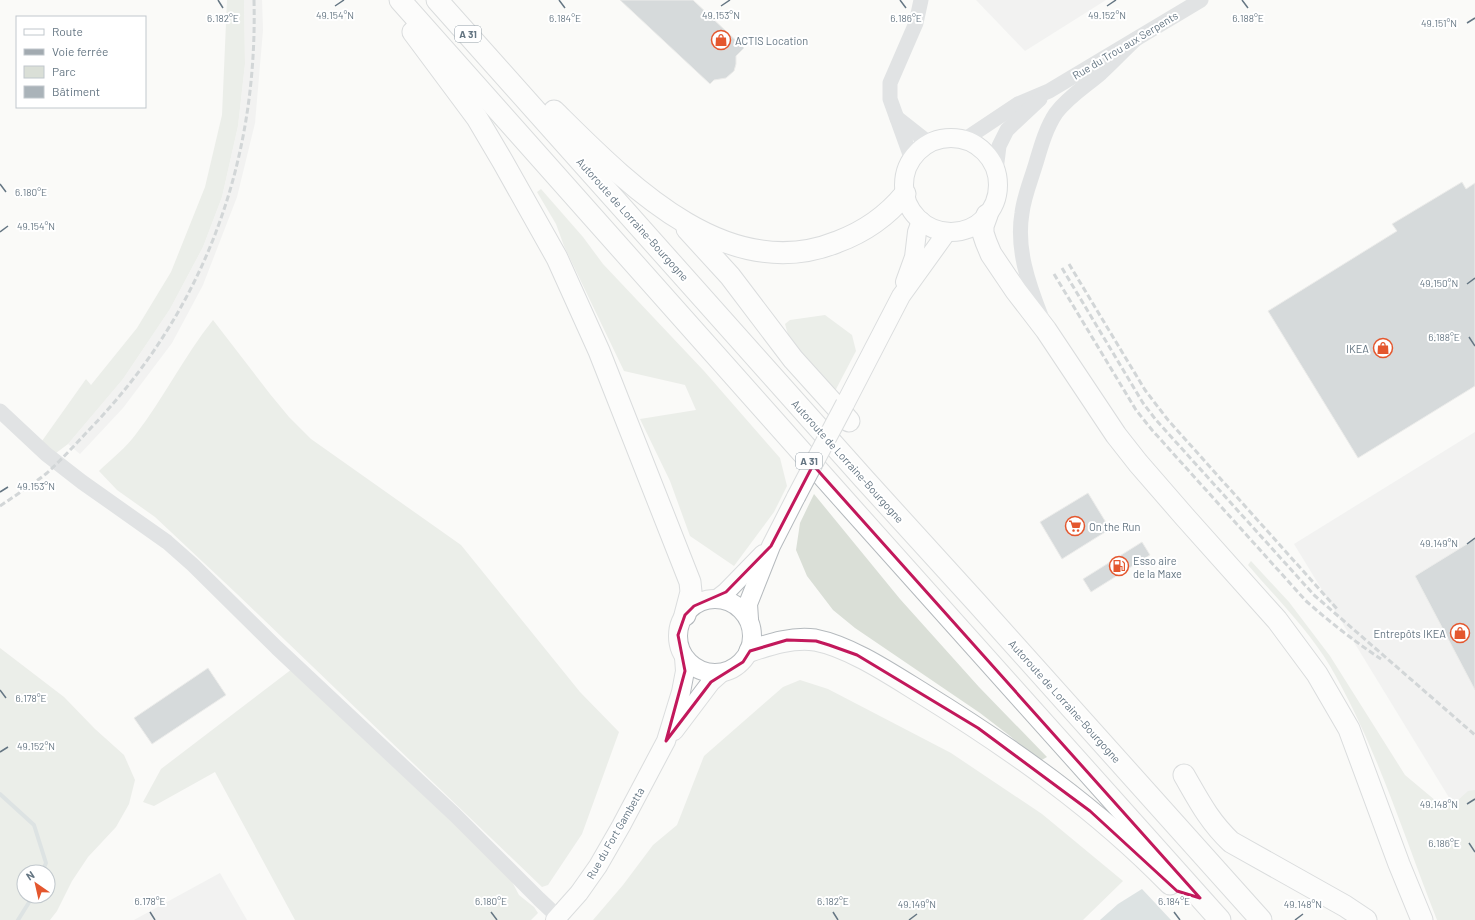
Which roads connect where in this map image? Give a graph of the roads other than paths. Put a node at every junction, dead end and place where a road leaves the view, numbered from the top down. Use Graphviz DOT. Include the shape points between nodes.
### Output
graph roads {
  1 [pos="396,0"];
  2 [pos="400,0"];
  3 [pos="437,0"];
  4 [pos="921,0"];
  5 [pos="1201,0"];
  6 [pos="1136,39"];
  7 [pos="499,68"];
  8 [pos="1049,91"];
  9 [pos="896,117"];
  10 [pos="964,140"];
  11 [pos="930,144"];
  12 [pos="912,160"];
  13 [pos="996,170"];
  14 [pos="905,194"];
  15 [pos="987,215"];
  16 [pos="678,219"];
  17 [pos="921,221"];
  18 [pos="947,232"];
  19 [pos="901,296"];
  20 [pos="1046,330"];
  21 [pos="0,411"];
  22 [pos="847,412"];
  23 [pos="771,546"];
  24 [pos="717,599"];
  25 [pos="685,615"];
  26 [pos="749,619"];
  27 [pos="750,651"];
  28 [pos="684,657"];
  29 [pos="720,674"];
  30 [pos="666,741"];
  31 [pos="1184,775"];
  32 [pos="1200,898"];
  33 [pos="557,918"];
  34 [pos="1220,920"];
  35 [pos="1261,920"];
  36 [pos="1366,920"];
  37 [pos="1422,920"];
  1 -- 25 [label="highway" via="409,27 476,118 556,258 599,351 690,582 691,592"];
  2 -- 32 [label="highway, A 31"];
  3 -- 7 [label="highway, Autoroute de Lorraine-Bourgogne / A 31"];
  4 -- 9 [label="street" via="916,23 890,83 890,99"];
  5 -- 6 [label="street, Rue du Trou aux Serpents"];
  6 -- 8 [label="street, Rue du Trou aux Serpents"];
  6 -- 20 [label="street" via="1101,74 1068,100 1056,113 1046,131 1025,199 1020,238 1030,287"];
  7 -- 16 [label="highway" via="531,88 611,168 660,208"];
  7 -- 35 [label="highway, Autoroute de Lorraine-Bourgogne / A 31"];
  8 -- 10 [label="street, Rue du Trou aux Serpents" via="1018,104"];
  8 -- 13 [label="street, Rue du Trou aux Serpents" via="1007,130 999,146"];
  9 -- 11 [label="street"];
  9 -- 12 [label="street"];
  10 -- 11 [label="main road" via="952,138"];
  10 -- 13 [label="main road" via="984,151"];
  11 -- 12 [label="main road" via="920,150"];
  12 -- 14 [label="main road" via="907,170"];
  13 -- 15 [label="main road" via="997,194 994,205"];
  14 -- 16 [label="highway" via="875,222 853,236 810,251 786,254 728,243"];
  14 -- 17 [label="main road" via="908,204"];
  15 -- 18 [label="main road" via="969,228"];
  15 -- 20 [label="highway" via="983,226 986,242 992,254"];
  16 -- 22 [label="highway" via="730,276 793,359"];
  17 -- 18 [label="main road"];
  17 -- 19 [label="main road" via="914,256"];
  18 -- 19 [label="main road"];
  19 -- 22 [label="main road"];
  20 -- 37 [label="highway" via="1116,435 1277,620 1317,674 1349,729"];
  21 -- 33 [label="street" via="46,454 167,542 193,565 277,648 455,814"];
  22 -- 23 [label="main road, bridge" via="796,497"];
  23 -- 24 [label="main road"];
  23 -- 26 [label="main road" via="748,604"];
  24 -- 25 [label="main road" via="705,600"];
  24 -- 26 [label="main road" via="730,601 741,608"];
  25 -- 28 [label="main road" via="678,635"];
  26 -- 27 [label="main road" via="753,640"];
  27 -- 29 [label="main road" via="743,662 733,670"];
  27 -- 32 [label="highway" via="787,640 802,639 816,640 857,655 978,728 1036,769 1090,810 1177,891"];
  28 -- 29 [label="main road" via="700,670"];
  28 -- 30 [label="main road, Rue du Fort Gambetta" via="685,671 681,692"];
  29 -- 30 [label="main road, Rue du Fort Gambetta"];
  30 -- 33 [label="main road, Rue du Fort Gambetta" via="598,866"];
  31 -- 36 [label="highway" via="1205,812 1232,842"];
  32 -- 34 [label="highway, A 31"];
}
